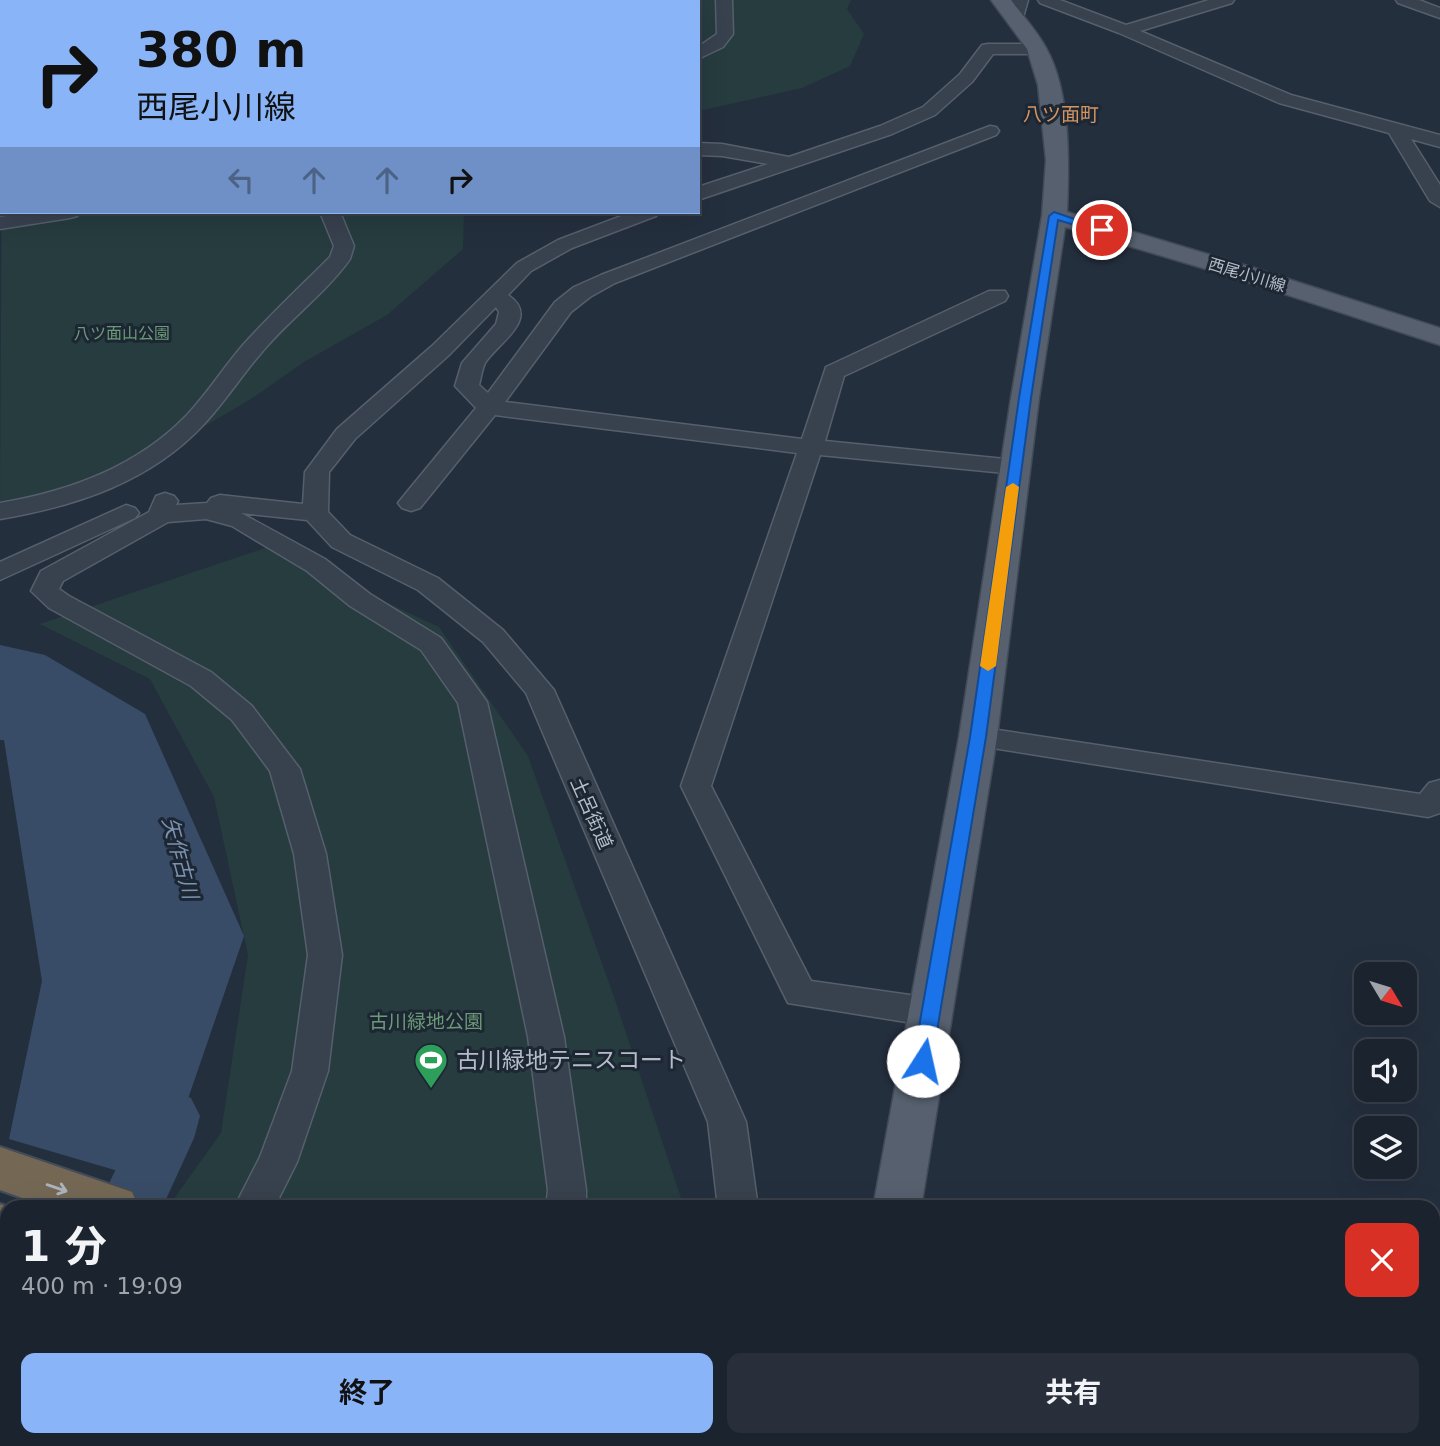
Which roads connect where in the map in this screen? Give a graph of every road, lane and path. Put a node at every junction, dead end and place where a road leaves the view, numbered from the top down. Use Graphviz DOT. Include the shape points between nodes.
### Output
graph roads {
  1 [pos="724,0"];
  2 [pos="1046,0"];
  3 [pos="1226,0"];
  4 [pos="1404,0"];
  5 [pos="1012,6"];
  6 [pos="1440,13"];
  7 [pos="1125,30"];
  8 [pos="1037,49"];
  9 [pos="700,53"];
  10 [pos="990,131"];
  11 [pos="1398,132"];
  12 [pos="1440,141"];
  13 [pos="700,149"];
  14 [pos="788,162"];
  15 [pos="700,193"];
  16 [pos="1440,201"];
  17 [pos="56,214"];
  18 [pos="331,214"];
  19 [pos="644,214"];
  20 [pos="1054,216"];
  21 [pos="0,223"];
  22 [pos="494,296"];
  23 [pos="997,296"];
  24 [pos="1440,337"];
  25 [pos="489,407"];
  26 [pos="811,447"];
  27 [pos="1015,467"];
  28 [pos="317,472"];
  29 [pos="411,503"];
  30 [pos="262,508"];
  31 [pos="162,509"];
  32 [pos="0,511"];
  33 [pos="315,513"];
  34 [pos="0,572"];
  35 [pos="978,737"];
  36 [pos="1440,791"];
  37 [pos="931,1012"];
  38 [pos="0,1168"];
  39 [pos="91,1200"];
  40 [pos="257,1200"];
  41 [pos="566,1200"];
  42 [pos="737,1200"];
  43 [pos="898,1200"];
  1 -- 9 [label="street" via="726,38"];
  2 -- 7 [label="street"];
  3 -- 7 [label="street"];
  4 -- 6 [label="street"];
  5 -- 8 [label="main road"];
  7 -- 11 [label="street" via="1285,99"];
  8 -- 14 [label="street" via="988,49 966,78 929,111"];
  8 -- 20 [label="main road" via="1055,121"];
  10 -- 25 [label="street" via="582,292 563,307"];
  11 -- 12 [label="street"];
  11 -- 16 [label="street"];
  13 -- 14 [label="street"];
  14 -- 15 [label="street"];
  17 -- 21 [label="street"];
  18 -- 32 [label="street" via="344,246 340,259 252,349 194,421 163,449 136,468 96,486"];
  19 -- 22 [label="street" via="565,244 524,267"];
  20 -- 24 [label="main road, 西尾小川線"];
  20 -- 27 [label="main road"];
  22 -- 25 [label="street" via="508,305 507,326 473,363 467,386"];
  22 -- 28 [label="street" via="346,434"];
  23 -- 26 [label="street" via="834,372"];
  25 -- 26 [label="street"];
  25 -- 29 [label="street"];
  26 -- 27 [label="street"];
  26 -- 37 [label="street" via="696,786 800,993"];
  27 -- 35 [label="main road"];
  28 -- 30 [label="street" via="303,492"];
  28 -- 33 [label="street"];
  30 -- 31 [label="street" via="193,501"];
  30 -- 33 [label="street"];
  31 -- 34 [label="street" via="136,508"];
  31 -- 40 [label="street" via="51,577 45,591 201,679 242,713 285,769 310,854 325,955 310,1071 278,1162"];
  31 -- 41 [label="street" via="208,511 241,521 316,565 360,600 431,644 472,702 546,1037"];
  33 -- 42 [label="street, 土呂街道" via="341,541 428,584 493,636 539,690 727,1122"];
  35 -- 36 [label="street" via="1428,806"];
  35 -- 37 [label="main road"];
  37 -- 43 [label="main road"];
  38 -- 39 [label="highway, one-way"];
}
